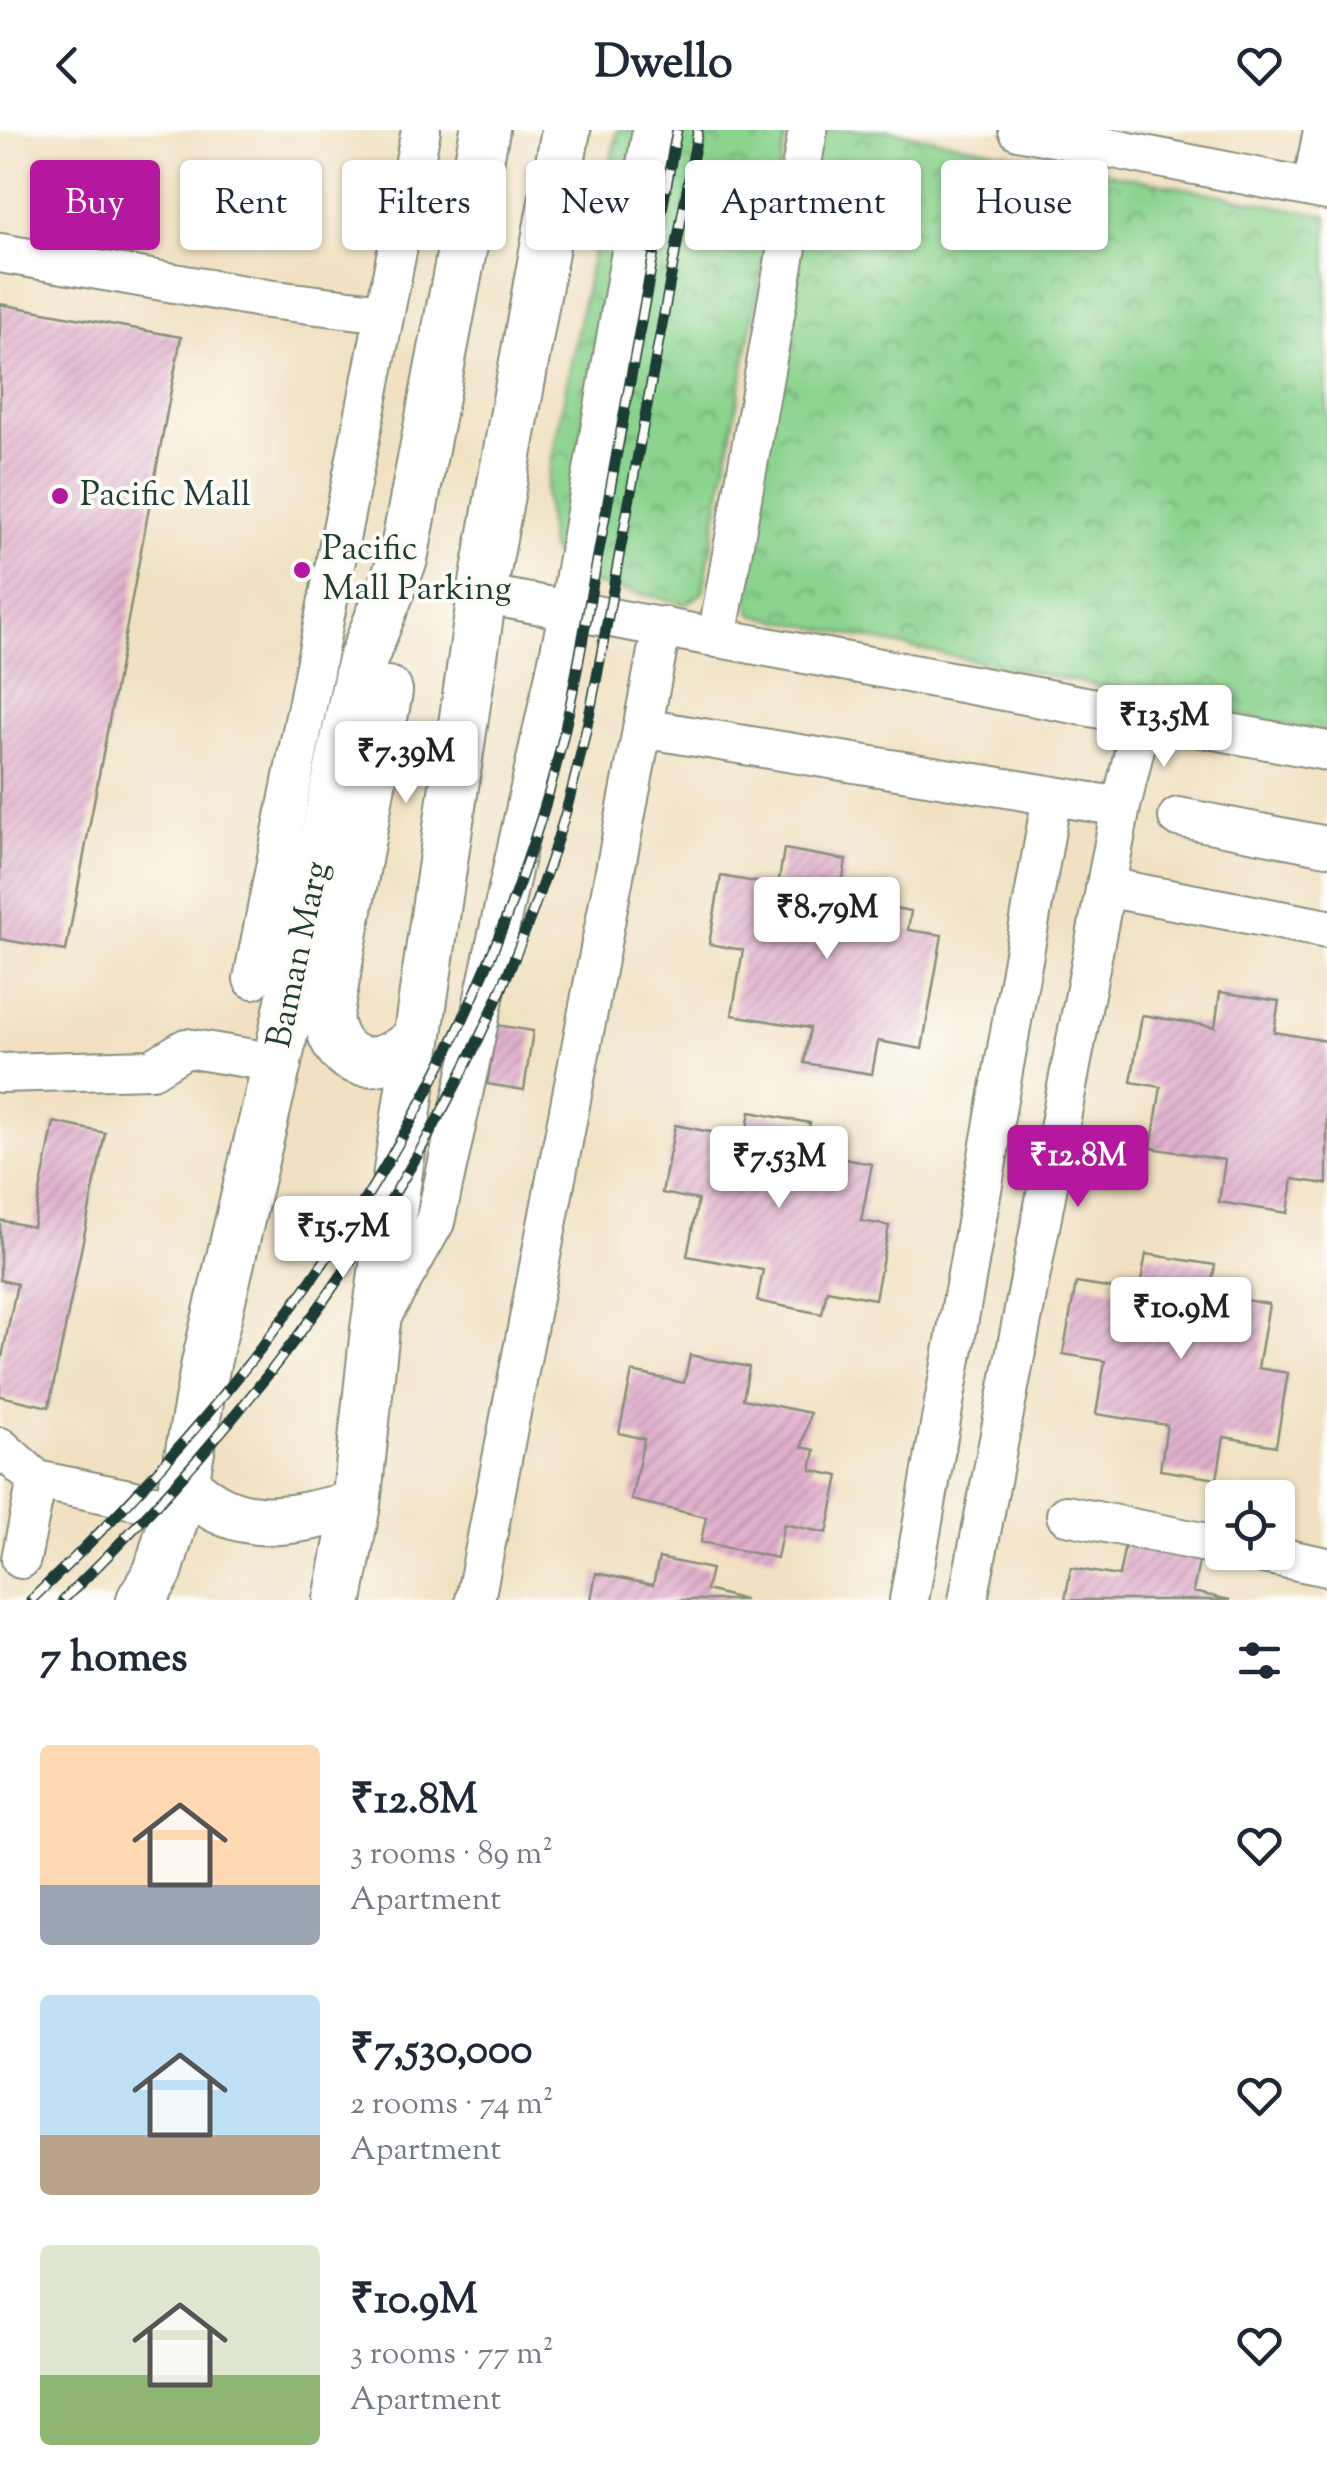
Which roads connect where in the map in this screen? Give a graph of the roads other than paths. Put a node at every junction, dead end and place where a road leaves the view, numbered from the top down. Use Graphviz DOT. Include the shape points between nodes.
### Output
graph roads {
  1 [pos="421,130"];
  2 [pos="485,130"];
  3 [pos="566,130"];
  4 [pos="652,130"];
  5 [pos="808,130"];
  6 [pos="1018,130"];
  7 [pos="1324,130"];
  8 [pos="1320,189"];
  9 [pos="0,254"];
  10 [pos="384,312"];
  11 [pos="403,559"];
  12 [pos="482,594"];
  13 [pos="569,610"];
  14 [pos="662,626"];
  15 [pos="717,638"];
  16 [pos="1142,718"];
  17 [pos="642,728"];
  18 [pos="1327,751"];
  19 [pos="1052,796"];
  20 [pos="1121,807"];
  21 [pos="1178,817"];
  22 [pos="1327,846"];
  23 [pos="1105,887"];
  24 [pos="1327,929"];
  25 [pos="254,979"];
  26 [pos="417,1038"];
  27 [pos="277,1063"];
  28 [pos="0,1074"];
  29 [pos="375,1329"];
  30 [pos="0,1446"];
  31 [pos="37,1480"];
  32 [pos="174,1495"];
  33 [pos="356,1505"];
  34 [pos="1066,1515"];
  35 [pos="1205,1543"];
  36 [pos="21,1559"];
  37 [pos="1295,1560"];
  38 [pos="1327,1567"];
  39 [pos="141,1600"];
  40 [pos="338,1600"];
  41 [pos="475,1600"];
  42 [pos="909,1600"];
  43 [pos="968,1600"];
  1 -- 10 [label="street"];
  2 -- 11 [label="main road, Baman Marg"];
  3 -- 12 [label="main road"];
  4 -- 13 [label="street"];
  5 -- 15 [label="street"];
  6 -- 8 [label="street"];
  7 -- 8 [label="street"];
  9 -- 10 [label="street" via="267,300"];
  10 -- 25 [label="street"];
  11 -- 26 [label="main road" via="393,666 328,1018 331,1038 354,1058 384,1062"];
  11 -- 27 [label="main road, Baman Marg" via="362,664"];
  12 -- 13 [label="street"];
  12 -- 26 [label="main road"];
  13 -- 14 [label="street"];
  13 -- 29 [label="street" via="435,1222"];
  14 -- 15 [label="street"];
  14 -- 17 [label="street"];
  15 -- 16 [label="street"];
  16 -- 18 [label="street"];
  16 -- 20 [label="street"];
  17 -- 19 [label="street"];
  17 -- 41 [label="street"];
  19 -- 20 [label="street"];
  19 -- 42 [label="street"];
  20 -- 23 [label="street"];
  21 -- 22 [label="street"];
  23 -- 24 [label="street"];
  23 -- 43 [label="street"];
  26 -- 29 [label="main road"];
  27 -- 28 [label="street" via="186,1048 152,1069"];
  27 -- 32 [label="main road, Baman Marg"];
  29 -- 33 [label="main road"];
  30 -- 31 [label="street"];
  31 -- 32 [label="street"];
  31 -- 36 [label="street"];
  32 -- 33 [label="main road" via="249,1520 279,1521"];
  32 -- 39 [label="main road, Baman Marg" via="158,1572"];
  33 -- 40 [label="main road"];
  34 -- 35 [label="street"];
  37 -- 38 [label="street"];
}
